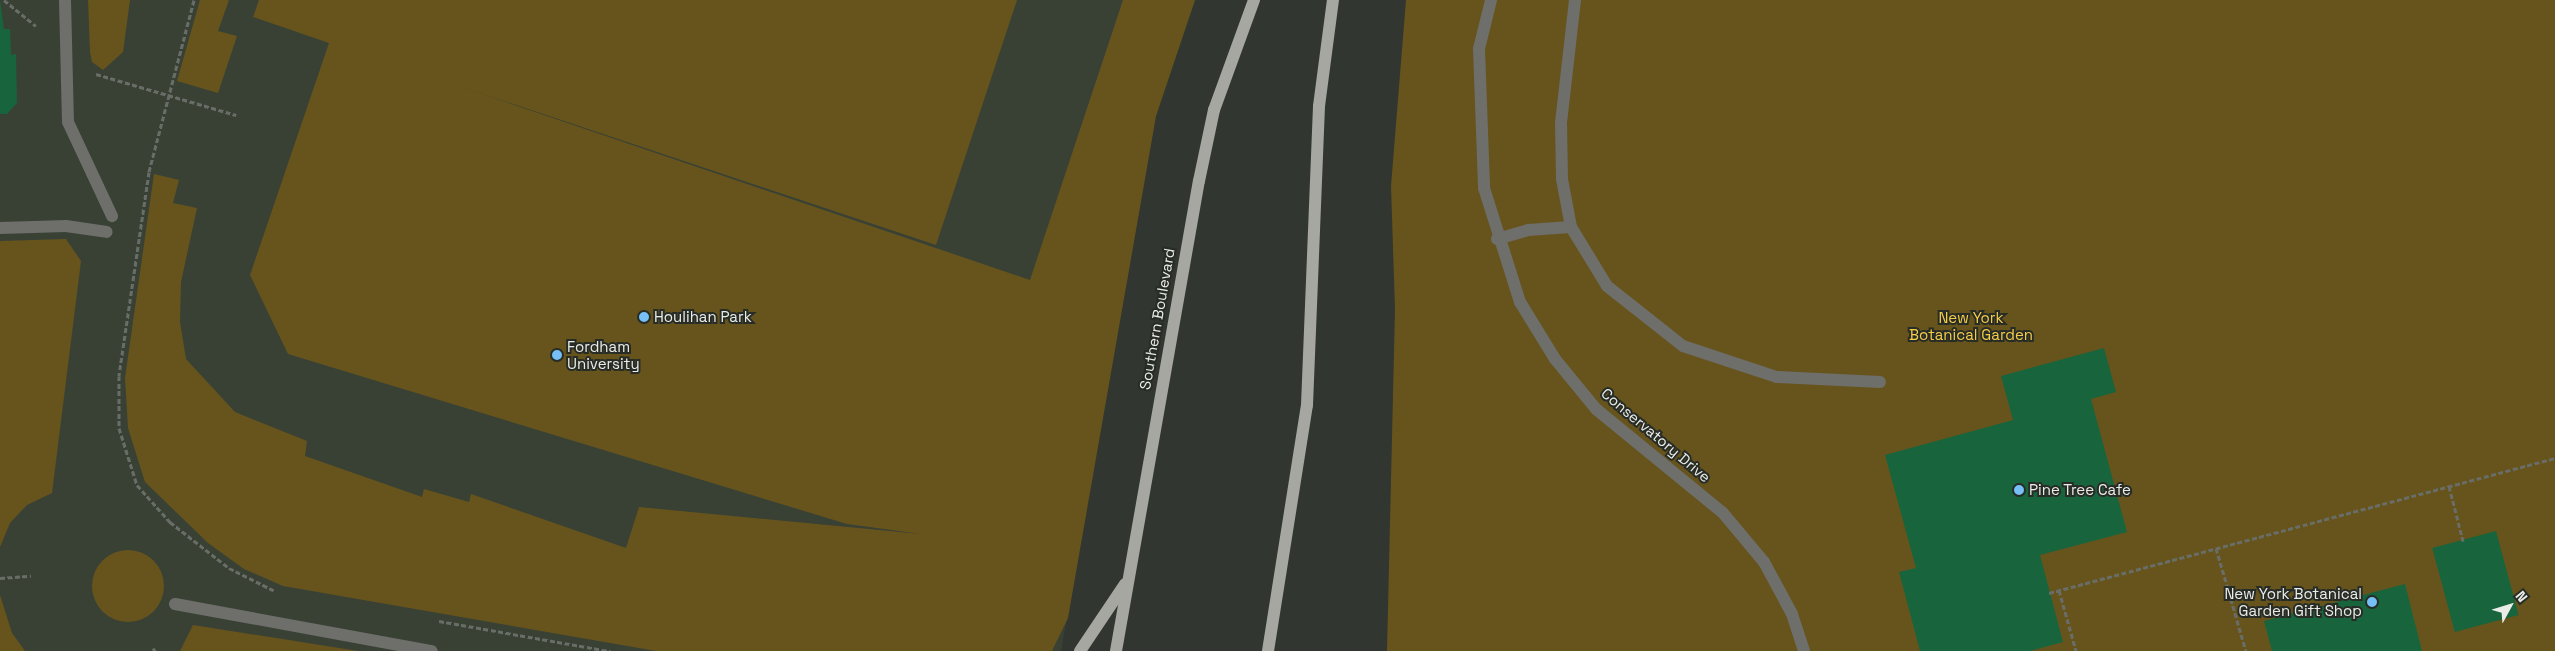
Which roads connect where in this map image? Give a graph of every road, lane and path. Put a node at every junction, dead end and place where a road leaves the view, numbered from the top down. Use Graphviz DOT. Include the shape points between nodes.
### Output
graph roads {
  1 [pos="4,0"];
  2 [pos="65,0"];
  3 [pos="194,0"];
  4 [pos="1254,0"];
  5 [pos="1333,0"];
  6 [pos="1491,0"];
  7 [pos="1575,0"];
  8 [pos="66,50"];
  9 [pos="167,96"];
  10 [pos="236,115"];
  11 [pos="112,216"];
  12 [pos="1571,227"];
  13 [pos="0,228"];
  14 [pos="107,232"];
  15 [pos="1497,239"];
  16 [pos="1880,382"];
  17 [pos="2555,458"];
  18 [pos="2449,486"];
  19 [pos="2463,540"];
  20 [pos="2216,548"];
  21 [pos="30,576"];
  22 [pos="0,578"];
  23 [pos="1127,580"];
  24 [pos="2059,590"];
  25 [pos="281,592"];
  26 [pos="2050,592"];
  27 [pos="175,604"];
  28 [pos="427,620"];
  29 [pos="574,645"];
  30 [pos="432,651"];
  31 [pos="574,651"];
  32 [pos="610,651"];
  33 [pos="1080,651"];
  34 [pos="1116,651"];
  35 [pos="1268,651"];
  36 [pos="1804,651"];
  37 [pos="2076,651"];
  38 [pos="2246,651"];
  1 -- 8 [label="path"];
  2 -- 8 [label="lane"];
  3 -- 9 [label="path"];
  4 -- 23 [label="main road, Southern Boulevard" via="1214,110"];
  5 -- 35 [label="main road" via="1319,106 1307,405"];
  6 -- 15 [label="lane, Conservatory Drive" via="1479,49 1478,119 1484,188"];
  7 -- 12 [label="lane" via="1561,122 1562,179"];
  8 -- 9 [label="path" via="101,78"];
  8 -- 11 [label="lane" via="68,122"];
  9 -- 10 [label="path"];
  9 -- 25 [label="path" via="149,172 119,376 119,428 138,485 170,522 229,568"];
  12 -- 15 [label="lane" via="1528,230"];
  12 -- 16 [label="lane" via="1607,286 1683,346 1777,377"];
  13 -- 14 [label="lane" via="66,226"];
  15 -- 36 [label="lane, Conservatory Drive" via="1520,302 1555,359 1596,409 1723,513 1764,562 1792,614"];
  17 -- 18 [label="path"];
  18 -- 19 [label="path"];
  18 -- 20 [label="path"];
  20 -- 24 [label="path"];
  20 -- 38 [label="path"];
  21 -- 22 [label="path"];
  23 -- 33 [label="main road"];
  23 -- 34 [label="main road, Southern Boulevard"];
  24 -- 26 [label="path"];
  24 -- 37 [label="path"];
  27 -- 30 [label="lane"];
  28 -- 29 [label="path"];
  29 -- 31 [label="path"];
  29 -- 32 [label="path"];
}
